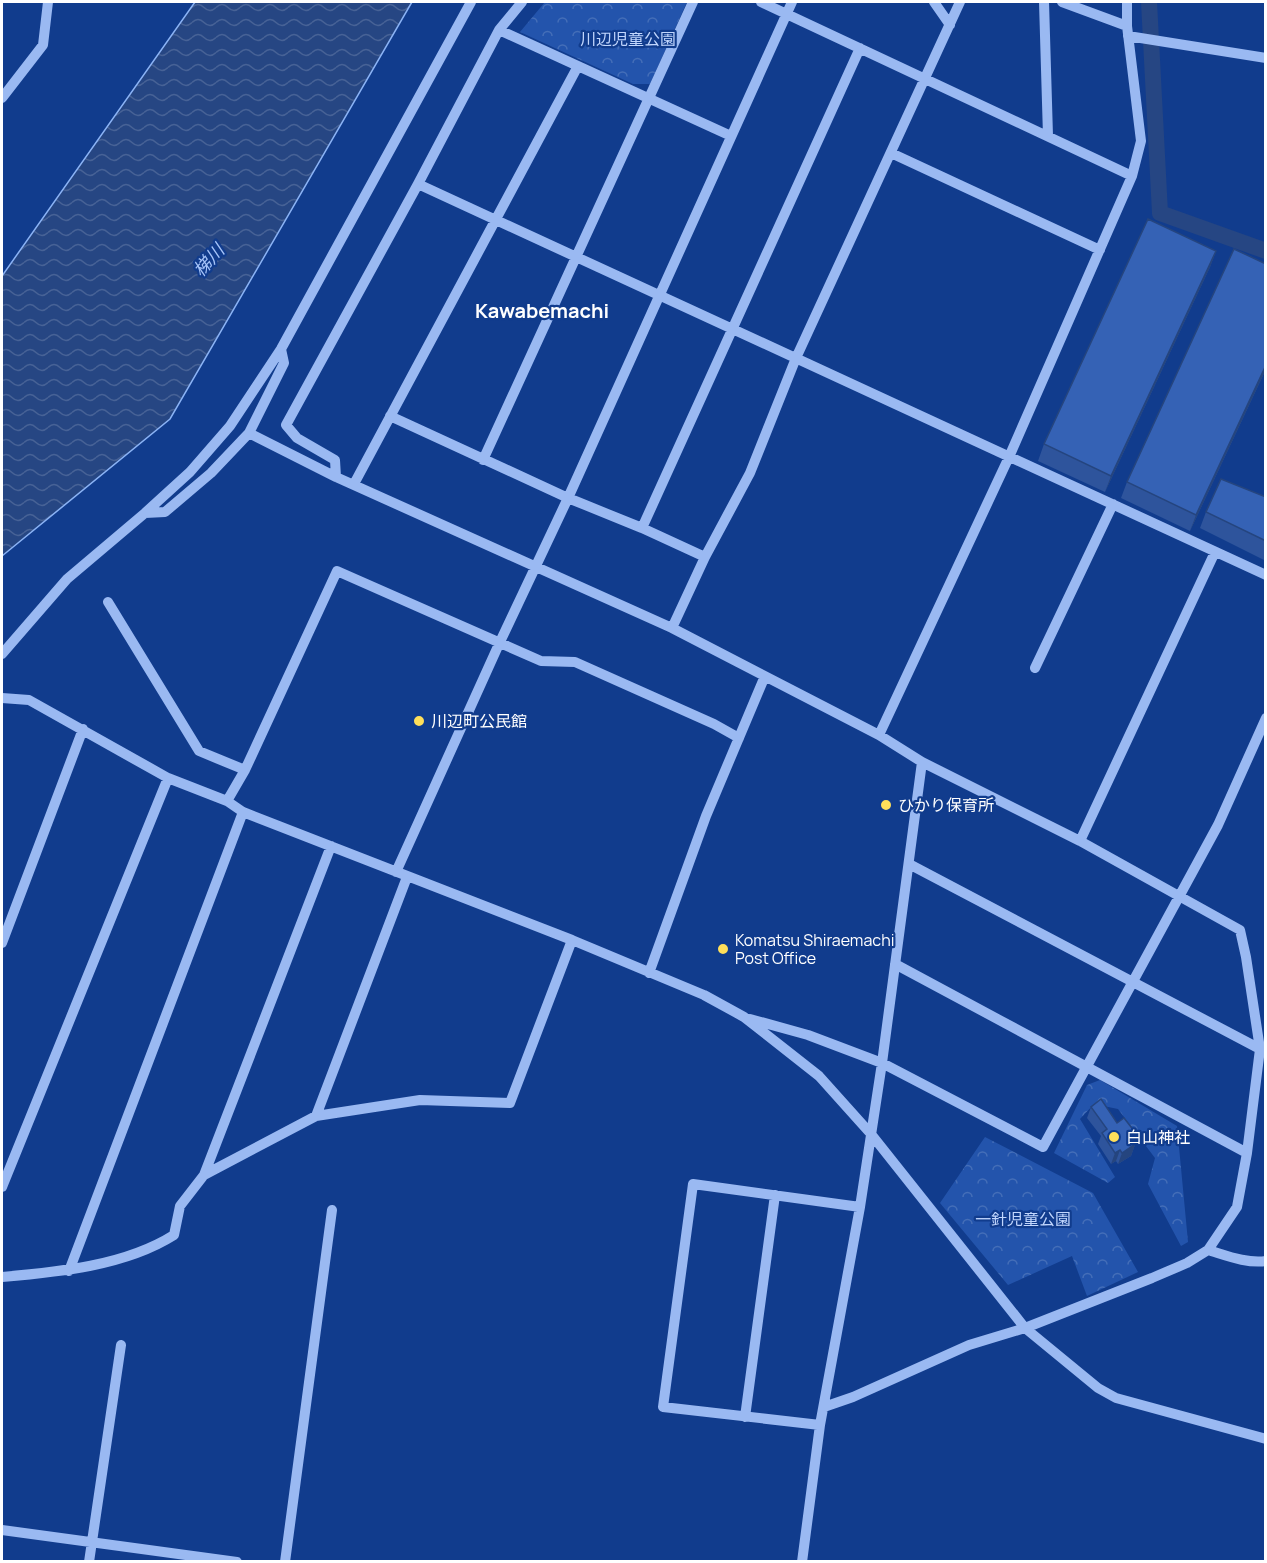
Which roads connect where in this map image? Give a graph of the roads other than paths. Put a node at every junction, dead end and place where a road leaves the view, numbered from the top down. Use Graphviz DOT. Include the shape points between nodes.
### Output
graph roads {
  1 [pos="48,2"];
  2 [pos="471,2"];
  3 [pos="522,2"];
  4 [pos="693,2"];
  5 [pos="761,2"];
  6 [pos="792,2"];
  7 [pos="934,2"];
  8 [pos="960,2"];
  9 [pos="1044,2"];
  10 [pos="1062,2"];
  11 [pos="1127,2"];
  12 [pos="786,13"];
  13 [pos="950,25"];
  14 [pos="499,30"];
  15 [pos="1130,33"];
  16 [pos="860,48"];
  17 [pos="1266,58"];
  18 [pos="578,66"];
  19 [pos="925,77"];
  20 [pos="2,98"];
  21 [pos="649,98"];
  22 [pos="731,136"];
  23 [pos="1048,136"];
  24 [pos="891,153"];
  25 [pos="1132,176"];
  26 [pos="418,184"];
  27 [pos="495,219"];
  28 [pos="1100,250"];
  29 [pos="576,256"];
  30 [pos="658,294"];
  31 [pos="731,327"];
  32 [pos="281,349"];
  33 [pos="796,358"];
  34 [pos="390,416"];
  35 [pos="249,433"];
  36 [pos="1009,457"];
  37 [pos="483,460"];
  38 [pos="336,477"];
  39 [pos="354,484"];
  40 [pos="568,498"];
  41 [pos="1113,504"];
  42 [pos="146,513"];
  43 [pos="642,528"];
  44 [pos="1215,552"];
  45 [pos="705,557"];
  46 [pos="536,567"];
  47 [pos="1266,575"];
  48 [pos="108,602"];
  49 [pos="672,628"];
  50 [pos="499,644"];
  51 [pos="2,654"];
  52 [pos="1035,668"];
  53 [pos="765,676"];
  54 [pos="2,698"];
  55 [pos="1266,718"];
  56 [pos="83,729"];
  57 [pos="879,735"];
  58 [pos="739,738"];
  59 [pos="922,762"];
  60 [pos="245,770"];
  61 [pos="168,778"];
  62 [pos="227,801"];
  63 [pos="243,812"];
  64 [pos="1080,840"];
  65 [pos="331,846"];
  66 [pos="909,864"];
  67 [pos="396,872"];
  68 [pos="407,877"];
  69 [pos="1180,896"];
  70 [pos="572,940"];
  71 [pos="2,943"];
  72 [pos="895,964"];
  73 [pos="649,973"];
  74 [pos="1134,981"];
  75 [pos="744,1017"];
  76 [pos="1263,1049"];
  77 [pos="882,1063"];
  78 [pos="1087,1067"];
  79 [pos="316,1116"];
  80 [pos="871,1134"];
  81 [pos="1247,1153"];
  82 [pos="204,1175"];
  83 [pos="2,1187"];
  84 [pos="775,1195"];
  85 [pos="860,1207"];
  86 [pos="332,1210"];
  87 [pos="1208,1250"];
  88 [pos="1266,1261"];
  89 [pos="69,1271"];
  90 [pos="2,1277"];
  91 [pos="1025,1328"];
  92 [pos="121,1345"];
  93 [pos="824,1407"];
  94 [pos="745,1417"];
  95 [pos="820,1425"];
  96 [pos="1266,1439"];
  97 [pos="2,1530"];
  98 [pos="91,1543"];
  99 [pos="88,1562"];
  100 [pos="237,1562"];
  101 [pos="285,1562"];
  102 [pos="802,1562"];
  1 -- 20 [label="street" via="43,45"];
  2 -- 32 [label="street"];
  3 -- 14 [label="street"];
  4 -- 21 [label="street"];
  5 -- 12 [label="street"];
  6 -- 12 [label="street"];
  7 -- 13 [label="street"];
  8 -- 13 [label="street"];
  9 -- 23 [label="street"];
  10 -- 15 [label="street"];
  11 -- 15 [label="street"];
  12 -- 16 [label="street"];
  12 -- 22 [label="street"];
  13 -- 19 [label="street"];
  14 -- 18 [label="street"];
  14 -- 26 [label="street"];
  15 -- 17 [label="street"];
  15 -- 25 [label="street" via="1141,141"];
  16 -- 19 [label="street"];
  16 -- 31 [label="street"];
  18 -- 21 [label="street"];
  18 -- 27 [label="street"];
  19 -- 23 [label="street"];
  19 -- 24 [label="street"];
  21 -- 22 [label="street"];
  21 -- 29 [label="street"];
  22 -- 30 [label="street"];
  23 -- 25 [label="street"];
  24 -- 28 [label="street"];
  24 -- 33 [label="street"];
  25 -- 28 [label="street"];
  26 -- 27 [label="street"];
  26 -- 38 [label="street" via="286,425 297,438 335,460"];
  27 -- 29 [label="street"];
  27 -- 34 [label="street"];
  28 -- 36 [label="street"];
  29 -- 30 [label="street"];
  29 -- 37 [label="street"];
  30 -- 31 [label="street"];
  30 -- 40 [label="street"];
  31 -- 33 [label="street"];
  31 -- 43 [label="street"];
  32 -- 35 [label="street" via="284,363"];
  32 -- 42 [label="street" via="230,426 190,472"];
  33 -- 36 [label="street"];
  33 -- 45 [label="street" via="750,473"];
  34 -- 37 [label="street"];
  34 -- 39 [label="street"];
  35 -- 38 [label="street"];
  35 -- 42 [label="street" via="211,474 165,512"];
  36 -- 41 [label="street"];
  36 -- 57 [label="street"];
  37 -- 40 [label="street"];
  38 -- 39 [label="street"];
  39 -- 46 [label="street"];
  40 -- 43 [label="street"];
  40 -- 46 [label="street"];
  41 -- 44 [label="street"];
  41 -- 52 [label="street"];
  42 -- 51 [label="street" via="67,579"];
  43 -- 45 [label="street"];
  44 -- 47 [label="street"];
  44 -- 64 [label="street"];
  45 -- 49 [label="street"];
  46 -- 49 [label="street"];
  46 -- 50 [label="street"];
  48 -- 60 [label="street" via="198,751"];
  49 -- 53 [label="street"];
  50 -- 58 [label="street" via="541,661 575,662"];
  50 -- 60 [label="street" via="337,571"];
  50 -- 67 [label="street"];
  53 -- 57 [label="street"];
  53 -- 58 [label="street"];
  54 -- 56 [label="street" via="29,700"];
  55 -- 69 [label="street" via="1218,825"];
  56 -- 61 [label="street"];
  56 -- 71 [label="street"];
  57 -- 59 [label="street"];
  58 -- 73 [label="street"];
  59 -- 64 [label="street"];
  59 -- 66 [label="street"];
  60 -- 62 [label="street"];
  61 -- 62 [label="street"];
  61 -- 83 [label="street"];
  62 -- 63 [label="street"];
  63 -- 65 [label="street"];
  63 -- 89 [label="street"];
  64 -- 69 [label="street"];
  65 -- 67 [label="street"];
  65 -- 82 [label="street"];
  66 -- 72 [label="street"];
  66 -- 74 [label="street"];
  67 -- 68 [label="street"];
  68 -- 70 [label="street"];
  68 -- 79 [label="street"];
  69 -- 74 [label="street"];
  69 -- 76 [label="street" via="1240,930"];
  70 -- 73 [label="street"];
  70 -- 79 [label="street" via="510,1103 420,1100"];
  72 -- 77 [label="street"];
  72 -- 78 [label="street"];
  73 -- 75 [label="street" via="704,995"];
  74 -- 76 [label="street"];
  74 -- 78 [label="street"];
  75 -- 77 [label="street" via="808,1035"];
  75 -- 80 [label="street" via="819,1076"];
  76 -- 81 [label="street"];
  77 -- 78 [label="street" via="1043,1148"];
  77 -- 80 [label="street"];
  78 -- 81 [label="street"];
  79 -- 82 [label="street"];
  80 -- 85 [label="street"];
  80 -- 91 [label="street"];
  81 -- 87 [label="street" via="1237,1207"];
  82 -- 89 [label="street" via="180,1206 174,1235 122,1257"];
  84 -- 85 [label="street"];
  84 -- 94 [label="street"];
  84 -- 94 [label="street" via="693,1184 691,1195 663,1407"];
  85 -- 93 [label="street"];
  86 -- 101 [label="street"];
  87 -- 88 [label="street"];
  87 -- 91 [label="street" via="1152,1278"];
  89 -- 90 [label="street"];
  91 -- 93 [label="street" via="969,1345"];
  91 -- 96 [label="street" via="1098,1388 1116,1398"];
  92 -- 98 [label="street"];
  93 -- 95 [label="street"];
  94 -- 95 [label="street"];
  95 -- 102 [label="street"];
  97 -- 98 [label="street"];
  98 -- 99 [label="street"];
  98 -- 100 [label="street"];
}
